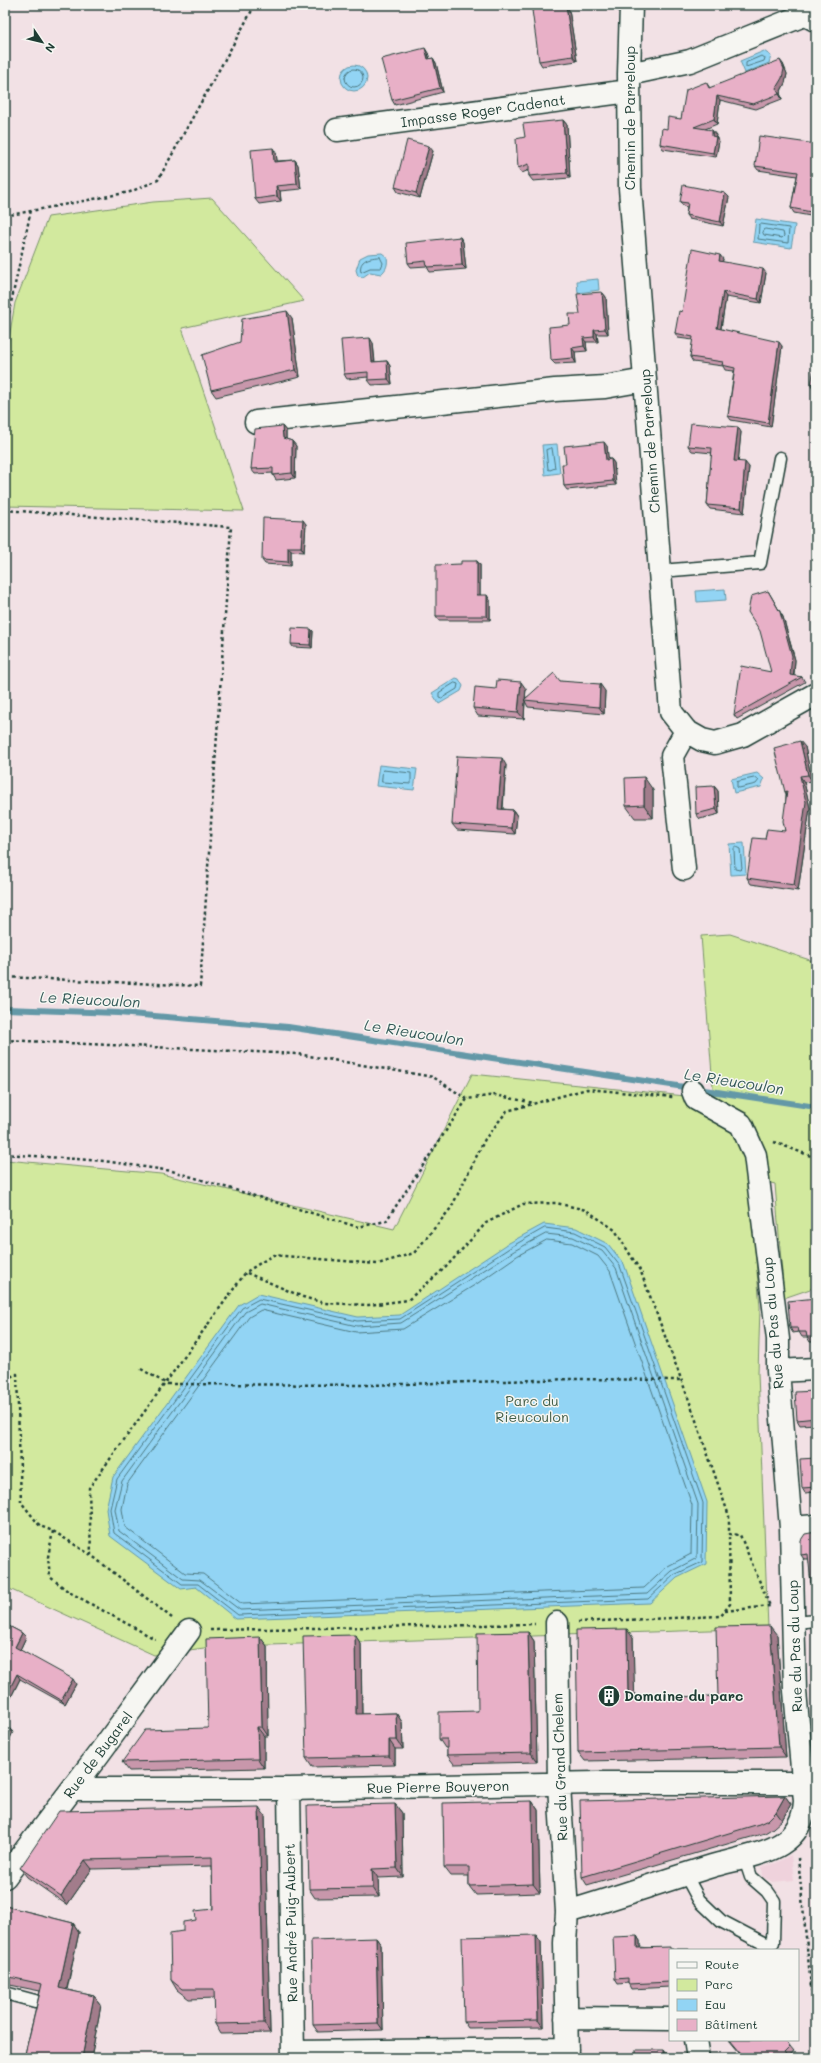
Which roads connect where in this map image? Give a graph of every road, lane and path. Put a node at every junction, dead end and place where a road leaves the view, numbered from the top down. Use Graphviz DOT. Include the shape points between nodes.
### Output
graph roads {
  1 [pos="255,5"];
  2 [pos="631,5"];
  3 [pos="810,17"];
  4 [pos="629,83"];
  5 [pos="337,130"];
  6 [pos="31,210"];
  7 [pos="5,216"];
  8 [pos="5,331"];
  9 [pos="645,380"];
  10 [pos="256,422"];
  11 [pos="780,458"];
  12 [pos="5,510"];
  13 [pos="660,571"];
  14 [pos="814,700"];
  15 [pos="686,731"];
  16 [pos="684,869"];
  17 [pos="5,977"];
  18 [pos="5,1040"];
  19 [pos="695,1095"];
  20 [pos="467,1099"];
  21 [pos="536,1104"];
  22 [pos="741,1124"];
  23 [pos="5,1154"];
  24 [pos="816,1158"];
  25 [pos="246,1272"];
  26 [pos="141,1369"];
  27 [pos="816,1369"];
  28 [pos="778,1371"];
  29 [pos="5,1379"];
  30 [pos="681,1380"];
  31 [pos="167,1384"];
  32 [pos="816,1526"];
  33 [pos="792,1528"];
  34 [pos="53,1531"];
  35 [pos="729,1534"];
  36 [pos="91,1554"];
  37 [pos="725,1611"];
  38 [pos="816,1620"];
  39 [pos="795,1622"];
  40 [pos="557,1623"];
  41 [pos="189,1631"];
  42 [pos="175,1650"];
  43 [pos="79,1781"];
  44 [pos="810,1783"];
  45 [pos="559,1785"];
  46 [pos="289,1789"];
  47 [pos="790,1837"];
  48 [pos="744,1856"];
  49 [pos="685,1874"];
  50 [pos="5,1877"];
  51 [pos="567,1912"];
  52 [pos="5,1993"];
  53 [pos="35,2001"];
  54 [pos="566,2018"];
  55 [pos="669,2019"];
  56 [pos="816,2036"];
  57 [pos="695,2041"];
  58 [pos="567,2053"];
  59 [pos="293,2055"];
  60 [pos="698,2058"];
  1 -- 6 [label="path" via="158,180 130,192"];
  2 -- 4 [label="street, Chemin de Parreloup"];
  3 -- 4 [label="street, Impasse Roger Cadenat"];
  4 -- 5 [label="street, Impasse Roger Cadenat"];
  4 -- 9 [label="street, Chemin de Parreloup" via="630,188"];
  6 -- 7 [label="path"];
  6 -- 8 [label="path"];
  9 -- 10 [label="street" via="605,387 554,390"];
  9 -- 13 [label="street, Chemin de Parreloup"];
  11 -- 13 [label="lane" via="760,563"];
  12 -- 17 [label="path" via="231,528 200,986"];
  13 -- 15 [label="street, Chemin de Parreloup" via="671,712"];
  14 -- 15 [label="street" via="743,735 715,743 702,740"];
  15 -- 16 [label="street" via="672,756"];
  18 -- 20 [label="path" via="297,1054 434,1077"];
  19 -- 21 [label="path" via="587,1089"];
  19 -- 22 [label="street"];
  20 -- 21 [label="path" via="495,1095"];
  20 -- 23 [label="path" via="386,1221 358,1227 172,1171 104,1161"];
  21 -- 25 [label="path" via="507,1112 485,1139 451,1208 414,1253 378,1264 273,1255"];
  22 -- 24 [label="path" via="768,1140"];
  22 -- 28 [label="street, Rue du Pas du Loup" via="755,1155 778,1339"];
  25 -- 30 [label="path" via="303,1297 324,1303 369,1305 408,1300 446,1267 486,1223 524,1204 556,1203 578,1208 586,1210 615,1230 641,1272"];
  25 -- 31 [label="path"];
  26 -- 31 [label="path"];
  27 -- 28 [label="street"];
  28 -- 33 [label="street, Rue du Pas du Loup"];
  29 -- 34 [label="path" via="17,1374 21,1502 40,1526"];
  30 -- 31 [label="path" via="370,1385"];
  30 -- 35 [label="path" via="729,1516"];
  31 -- 36 [label="path" via="89,1488"];
  32 -- 33 [label="street"];
  33 -- 39 [label="street, Rue du Pas du Loup"];
  34 -- 36 [label="path"];
  34 -- 42 [label="path" via="48,1557 50,1577 69,1592"];
  35 -- 37 [label="path" via="730,1604"];
  35 -- 37 [label="path" via="740,1535 770,1606"];
  36 -- 41 [label="path"];
  37 -- 40 [label="path" via="721,1616"];
  38 -- 39 [label="lane"];
  39 -- 44 [label="street, Rue du Pas du Loup" via="795,1692"];
  40 -- 41 [label="path"];
  40 -- 45 [label="street, Rue du Grand Chelem"];
  41 -- 42 [label="street, Rue de Bugarel"];
  42 -- 43 [label="street, Rue de Bugarel"];
  43 -- 46 [label="street, Rue Pierre Bouyeron"];
  43 -- 50 [label="street, Rue de Bugarel"];
  44 -- 45 [label="street, Rue Pierre Bouyeron"];
  44 -- 47 [label="street, Rue du Pas du Loup" via="805,1812 799,1826"];
  45 -- 46 [label="street, Rue Pierre Bouyeron"];
  45 -- 51 [label="street, Rue du Grand Chelem"];
  46 -- 59 [label="street, Rue André Puig-Aubert"];
  47 -- 48 [label="street, Rue du Pas du Loup" via="766,1851"];
  47 -- 56 [label="path" via="797,1852"];
  48 -- 49 [label="street, Rue du Pas du Loup"];
  48 -- 49 [label="lane" via="750,1877 767,1891 774,1901 773,1942 765,1944 721,1921 699,1900"];
  49 -- 51 [label="street, Rue du Pas du Loup"];
  51 -- 54 [label="street"];
  52 -- 53 [label="lane"];
  54 -- 55 [label="street"];
  54 -- 58 [label="street"];
  57 -- 60 [label="street"];
  58 -- 59 [label="street"];
}
